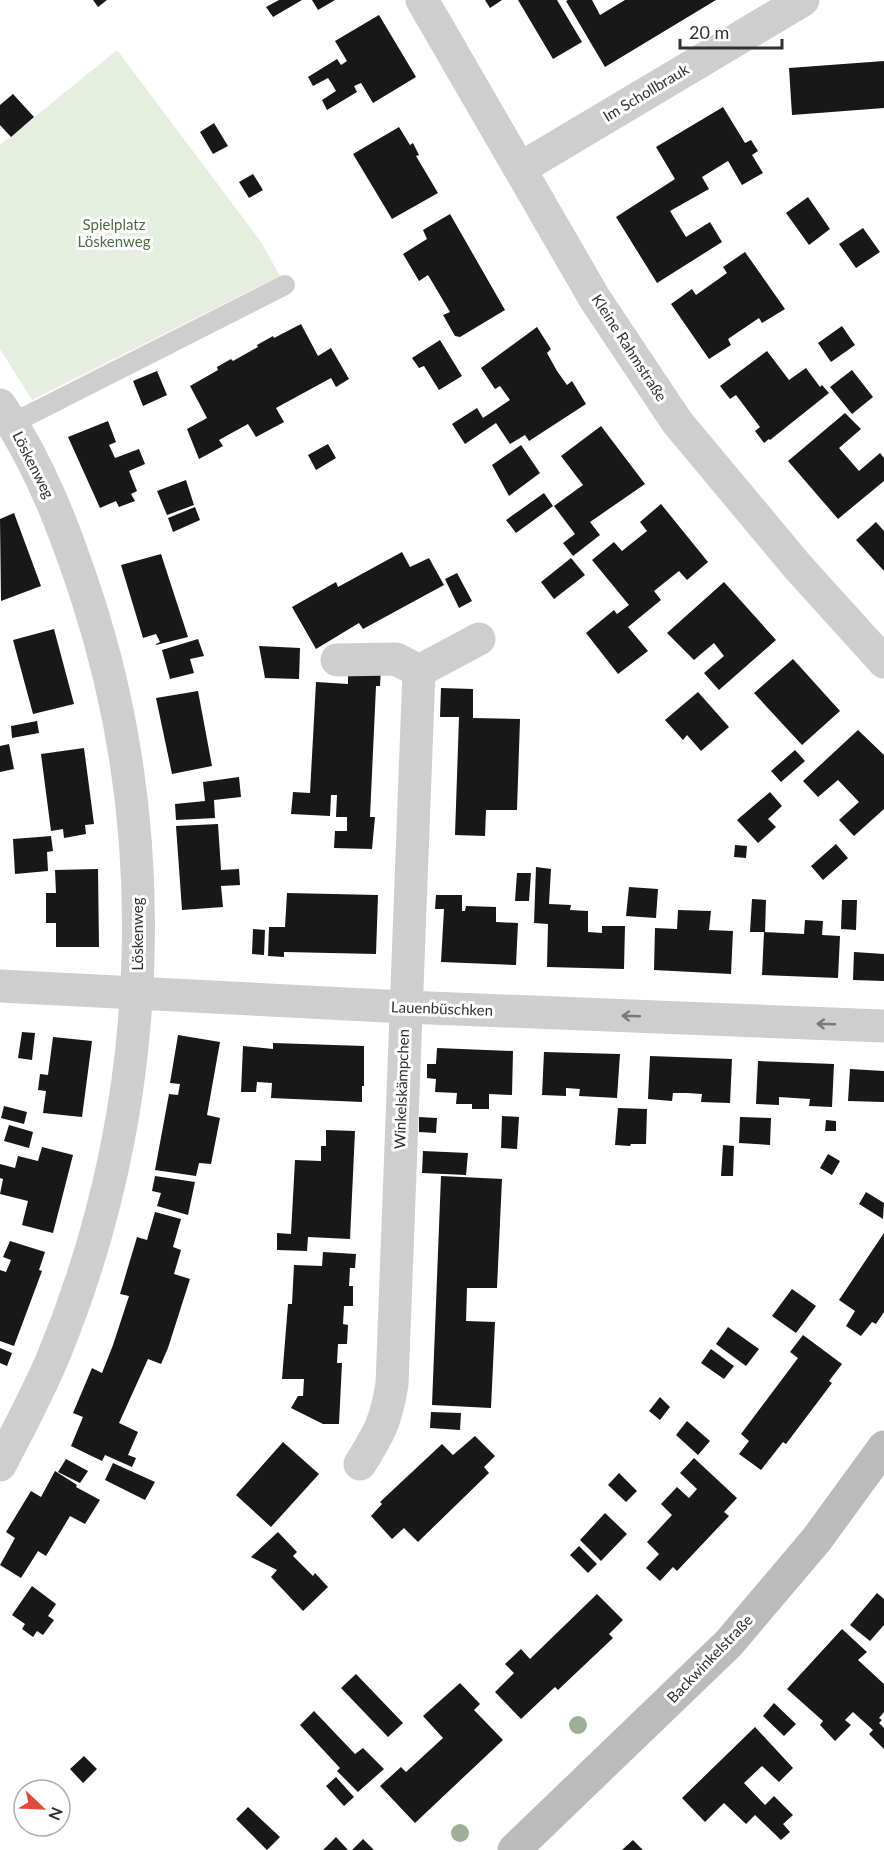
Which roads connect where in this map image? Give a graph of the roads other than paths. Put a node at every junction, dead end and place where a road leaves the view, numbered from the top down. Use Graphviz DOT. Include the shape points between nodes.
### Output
graph roads {
  1 [pos="422,0"];
  2 [pos="803,0"];
  3 [pos="521,168"];
  4 [pos="285,285"];
  5 [pos="6,414"];
  6 [pos="479,639"];
  7 [pos="337,660"];
  8 [pos="884,662"];
  9 [pos="419,670"];
  10 [pos="0,986"];
  11 [pos="138,992"];
  12 [pos="405,1008"];
  13 [pos="884,1026"];
  14 [pos="884,1447"];
  15 [pos="360,1464"];
  16 [pos="0,1465"];
  17 [pos="513,1850"];
  1 -- 3 [label="street, Kleine Rahmstraße"];
  2 -- 3 [label="street, Im Schollbrauk"];
  3 -- 8 [label="street, Kleine Rahmstraße" via="596,299 677,422 798,567"];
  4 -- 5 [label="lane"];
  5 -- 11 [label="street, Löskenweg" via="44,482 72,549 113,693 129,785 137,866"];
  6 -- 9 [label="street"];
  7 -- 9 [label="street" via="396,659"];
  9 -- 12 [label="street, Winkelskämpchen"];
  10 -- 11 [label="street, Lauenbüschken"];
  11 -- 12 [label="street, Lauenbüschken"];
  11 -- 16 [label="street, Löskenweg" via="125,1103 109,1184 86,1267 54,1355"];
  13 -- 12 [label="street, Lauenbüschken, one-way"];
  12 -- 15 [label="street, Winkelskämpchen" via="392,1384 387,1415"];
  14 -- 17 [label="main road, Backwinkelstraße" via="817,1539 729,1643"];
}
